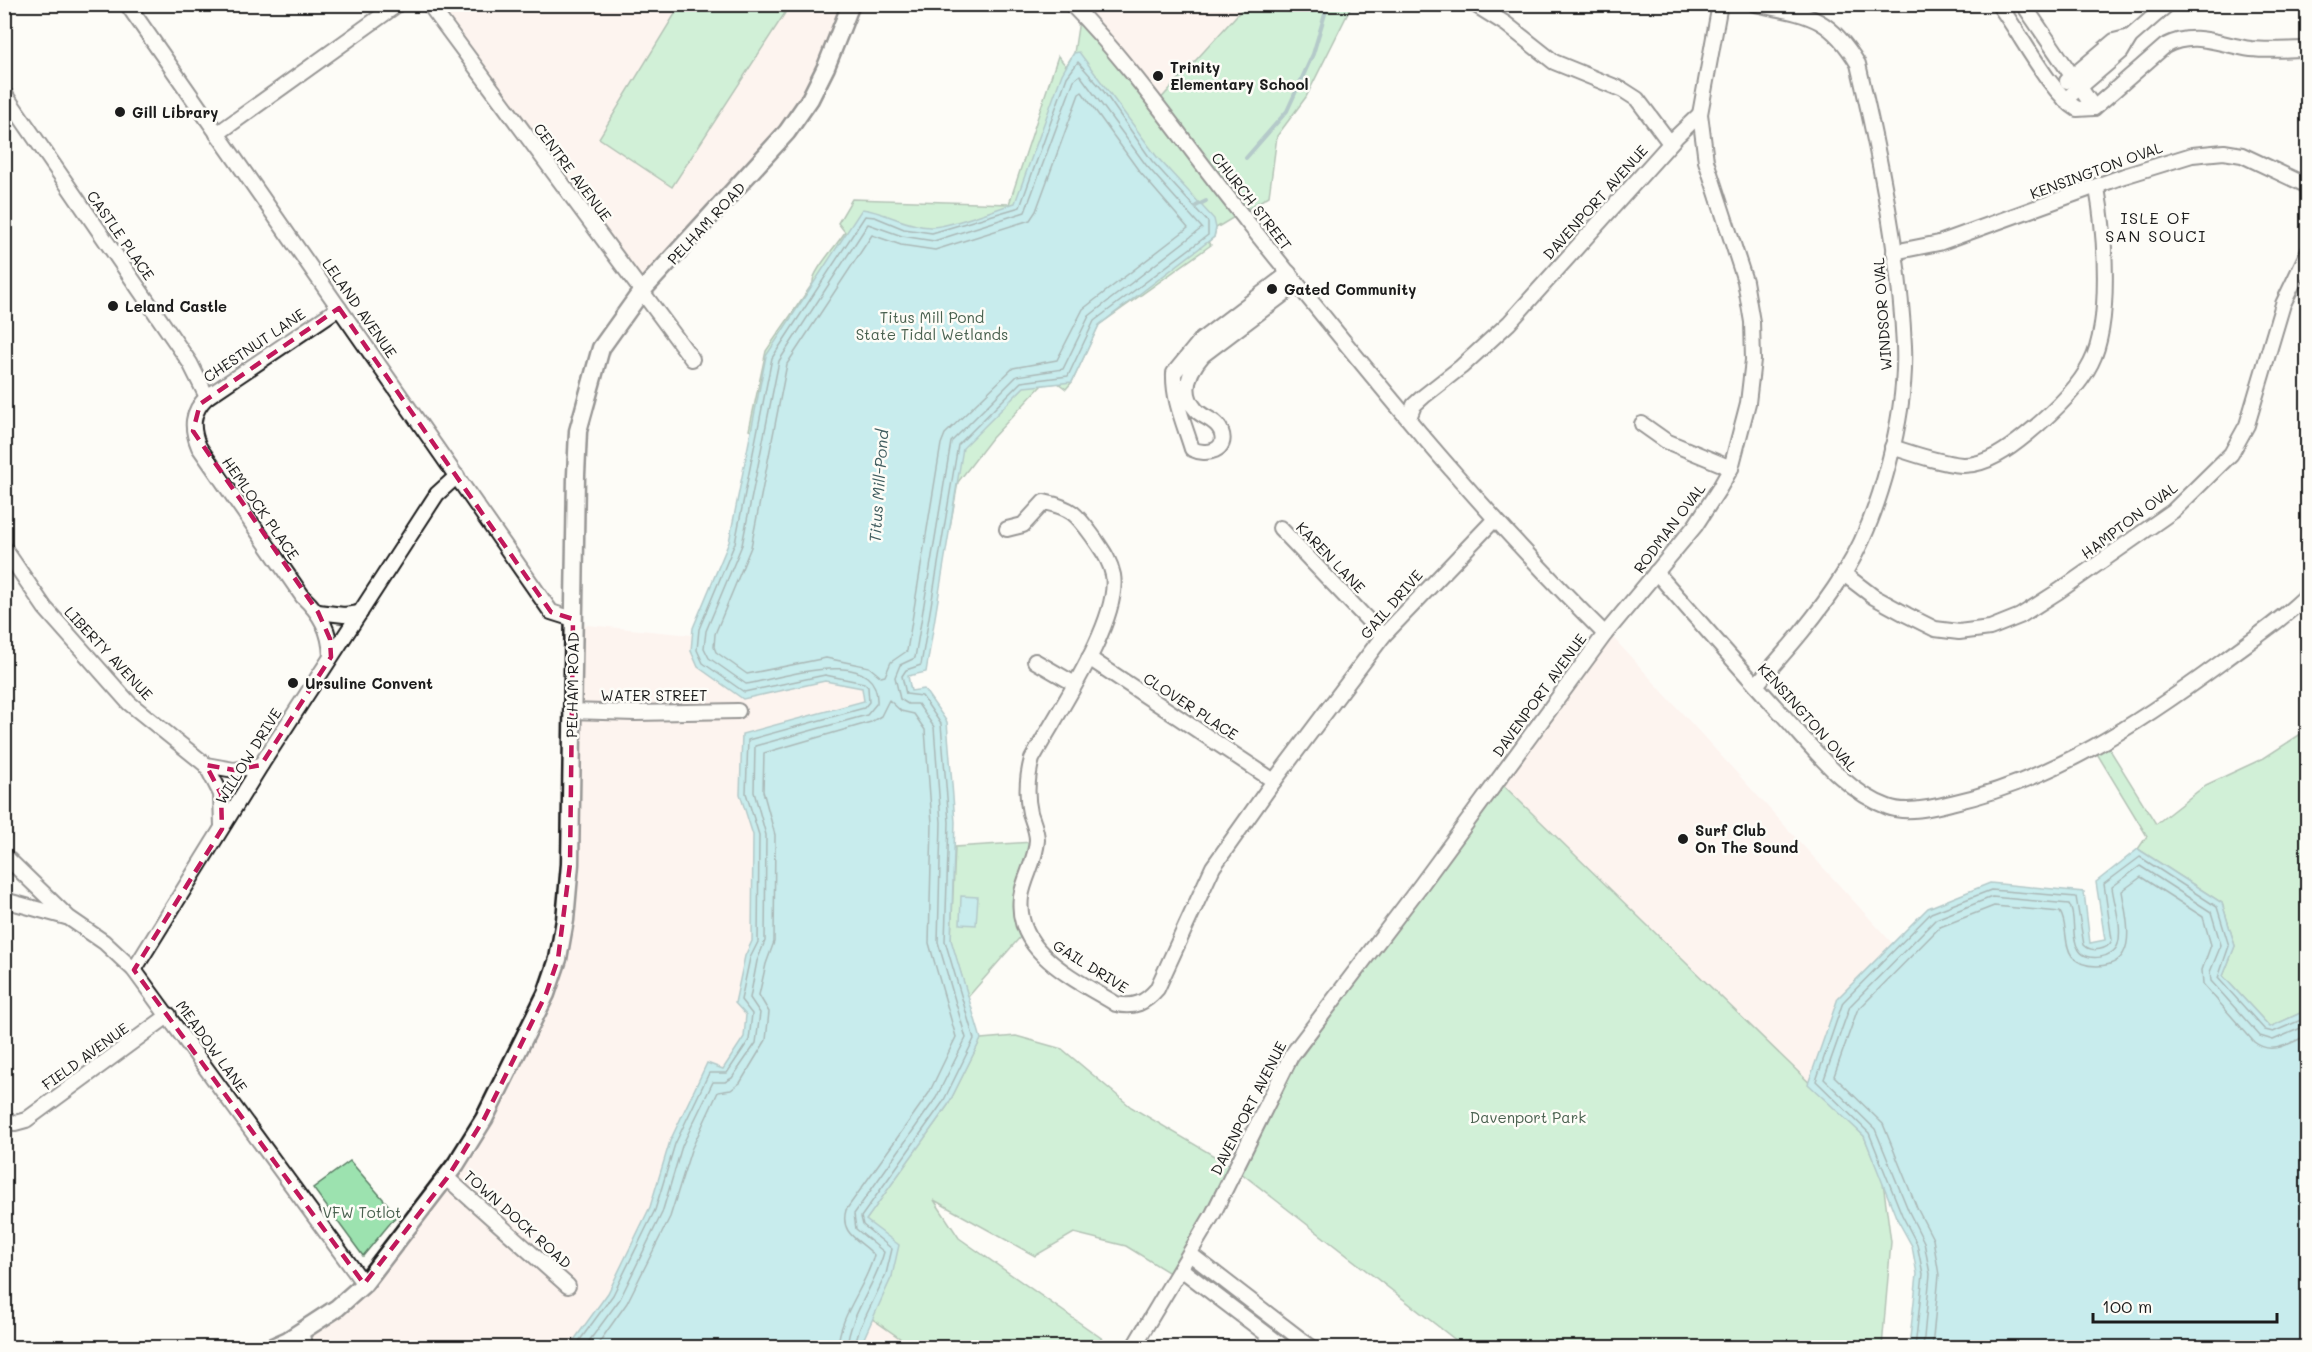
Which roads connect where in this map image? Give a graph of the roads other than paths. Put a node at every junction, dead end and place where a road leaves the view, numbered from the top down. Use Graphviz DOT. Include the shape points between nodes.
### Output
graph roads {
  1 [pos="128,4"];
  2 [pos="398,4"];
  3 [pos="429,4"];
  4 [pos="851,4"];
  5 [pos="1071,4"];
  6 [pos="1474,4"];
  7 [pos="1720,4"];
  8 [pos="1755,4"];
  9 [pos="1998,4"];
  10 [pos="2023,4"];
  11 [pos="2168,4"];
  12 [pos="2130,37"];
  13 [pos="2307,49"];
  14 [pos="2072,77"];
  15 [pos="2080,89"];
  16 [pos="4,93"];
  17 [pos="2061,95"];
  18 [pos="2094,108"];
  19 [pos="1700,114"];
  20 [pos="218,134"];
  21 [pos="1670,142"];
  22 [pos="2307,186"];
  23 [pos="2097,188"];
  24 [pos="1894,252"];
  25 [pos="2307,252"];
  26 [pos="1293,279"];
  27 [pos="641,292"];
  28 [pos="339,308"];
  29 [pos="692,359"];
  30 [pos="207,397"];
  31 [pos="194,416"];
  32 [pos="1409,418"];
  33 [pos="1641,424"];
  34 [pos="1892,447"];
  35 [pos="1731,468"];
  36 [pos="457,476"];
  37 [pos="1495,519"];
  38 [pos="1280,528"];
  39 [pos="1007,529"];
  40 [pos="4,548"];
  41 [pos="1656,572"];
  42 [pos="1844,574"];
  43 [pos="2307,594"];
  44 [pos="318,612"];
  45 [pos="360,613"];
  46 [pos="573,619"];
  47 [pos="1605,634"];
  48 [pos="1383,636"];
  49 [pos="331,657"];
  50 [pos="1089,658"];
  51 [pos="1035,661"];
  52 [pos="1073,683"];
  53 [pos="1756,685"];
  54 [pos="571,711"];
  55 [pos="738,711"];
  56 [pos="206,765"];
  57 [pos="261,765"];
  58 [pos="1274,781"];
  59 [pos="222,829"];
  60 [pos="4,855"];
  61 [pos="4,900"];
  62 [pos="69,918"];
  63 [pos="135,970"];
  64 [pos="169,1015"];
  65 [pos="4,1119"];
  66 [pos="447,1178"];
  67 [pos="1190,1254"];
  68 [pos="1181,1269"];
  69 [pos="364,1284"];
  70 [pos="568,1286"];
  71 [pos="296,1342"];
  72 [pos="270,1347"];
  73 [pos="1133,1347"];
  74 [pos="1285,1347"];
  75 [pos="1312,1347"];
  1 -- 20 [label="street, LELAND AVENUE"];
  2 -- 20 [label="street"];
  3 -- 27 [label="street, CENTRE AVENUE"];
  4 -- 27 [label="main road, PELHAM ROAD" via="826,67 787,132"];
  5 -- 26 [label="street, CHURCH STREET" via="1113,47"];
  6 -- 21 [label="street" via="1554,62 1636,99"];
  7 -- 19 [label="street"];
  8 -- 24 [label="street, WINDSOR OVAL" via="1814,18 1830,27 1858,64"];
  9 -- 17 [label="street"];
  10 -- 14 [label="street"];
  11 -- 12 [label="street"];
  12 -- 14 [label="street" via="2114,41"];
  12 -- 15 [label="street" via="2121,52"];
  13 -- 18 [label="street" via="2252,49 2197,38 2176,40"];
  14 -- 15 [label="street"];
  14 -- 17 [label="street"];
  15 -- 17 [label="street"];
  15 -- 18 [label="street"];
  16 -- 30 [label="street, CASTLE PLACE" via="190,363"];
  17 -- 18 [label="street" via="2077,109"];
  19 -- 21 [label="street, DAVENPORT AVENUE"];
  19 -- 35 [label="street, RODMAN OVAL" via="1706,161 1745,282 1752,322 1748,403"];
  20 -- 28 [label="street, LELAND AVENUE"];
  21 -- 32 [label="street, DAVENPORT AVENUE" via="1509,323 1414,405"];
  22 -- 23 [label="street, KENSINGTON OVAL" via="2242,155 2224,152 2173,159"];
  23 -- 24 [label="street, KENSINGTON OVAL" via="1939,243"];
  23 -- 34 [label="street" via="2104,229 2100,332 2091,363 2052,413 2022,438 1981,462 1963,465"];
  24 -- 34 [label="street, WINDSOR OVAL" via="1904,346 1903,385"];
  25 -- 42 [label="street, HAMPTON OVAL" via="2283,304 2247,425 2231,454 2173,511 2059,591 2020,616 1990,628 1959,632 1935,629 1907,615"];
  26 -- 26 [label="street" via="1201,340 1174,373 1175,404 1192,449 1209,453 1222,442 1215,423 1196,411 1188,396 1191,368"];
  26 -- 32 [label="street, CHURCH STREET"];
  27 -- 29 [label="street, CENTRE AVENUE"];
  27 -- 46 [label="main road, PELHAM ROAD" via="601,348 584,402 578,431"];
  28 -- 30 [label="street, CHESTNUT LANE"];
  28 -- 36 [label="street, LELAND AVENUE"];
  30 -- 31 [label="street, CHESTNUT LANE"];
  31 -- 44 [label="street, HEMLOCK PLACE" via="193,432 199,447 303,597"];
  32 -- 37 [label="street, DAVENPORT AVENUE"];
  33 -- 35 [label="street" via="1666,441"];
  34 -- 42 [label="street, WINDSOR OVAL" via="1868,528"];
  35 -- 41 [label="street, RODMAN OVAL" via="1695,526"];
  36 -- 45 [label="street, WILLOW DRIVE" via="437,494"];
  36 -- 46 [label="street, LELAND AVENUE" via="551,612"];
  37 -- 47 [label="street, DAVENPORT AVENUE"];
  37 -- 48 [label="street, GAIL DRIVE"];
  38 -- 48 [label="street, KAREN LANE"];
  39 -- 50 [label="street, GAIL DRIVE" via="1023,525 1044,502 1066,506 1108,558 1113,576 1112,603"];
  40 -- 56 [label="street, LIBERTY AVENUE" via="45,608 129,703"];
  41 -- 47 [label="street, RODMAN OVAL"];
  41 -- 53 [label="street, KENSINGTON OVAL"];
  42 -- 53 [label="street, WINDSOR OVAL" via="1800,635"];
  43 -- 53 [label="street, KENSINGTON OVAL" via="2195,682 2107,741 2052,770 1992,794 1938,806 1889,808 1847,784"];
  44 -- 45 [label="street"];
  44 -- 49 [label="street, HEMLOCK PLACE" via="330,639"];
  45 -- 49 [label="street, WILLOW DRIVE"];
  46 -- 54 [label="main road, PELHAM ROAD"];
  47 -- 67 [label="street, DAVENPORT AVENUE" via="1292,1056"];
  48 -- 58 [label="street, GAIL DRIVE"];
  49 -- 57 [label="street, WILLOW DRIVE"];
  50 -- 52 [label="street, GAIL DRIVE"];
  50 -- 58 [label="street, CLOVER PLACE"];
  51 -- 52 [label="street"];
  52 -- 58 [label="street, GAIL DRIVE" via="1032,759 1027,777 1029,810 1037,836 1021,900 1022,920 1035,948 1044,957 1116,1004 1137,1005 1157,989 1213,867"];
  54 -- 55 [label="street, WATER STREET"];
  54 -- 66 [label="main road, PELHAM ROAD" via="570,864 558,959 546,994 489,1110"];
  56 -- 57 [label="street, LIBERTY AVENUE" via="234,770"];
  56 -- 59 [label="street, LIBERTY AVENUE" via="222,794"];
  57 -- 59 [label="street, WILLOW DRIVE"];
  59 -- 63 [label="street, WILLOW DRIVE"];
  60 -- 62 [label="street, MEADOW LANE"];
  61 -- 62 [label="street"];
  62 -- 63 [label="street, MEADOW LANE"];
  63 -- 64 [label="street, MEADOW LANE"];
  64 -- 65 [label="street, FIELD AVENUE" via="26,1120"];
  64 -- 69 [label="street, MEADOW LANE"];
  66 -- 69 [label="main road, PELHAM ROAD"];
  66 -- 70 [label="street, TOWN DOCK ROAD"];
  67 -- 68 [label="street, DAVENPORT AVENUE"];
  67 -- 75 [label="street"];
  68 -- 73 [label="street, DAVENPORT AVENUE"];
  68 -- 74 [label="street"];
  69 -- 71 [label="main road, PELHAM ROAD"];
  71 -- 72 [label="main road, PELHAM ROAD"];
}
